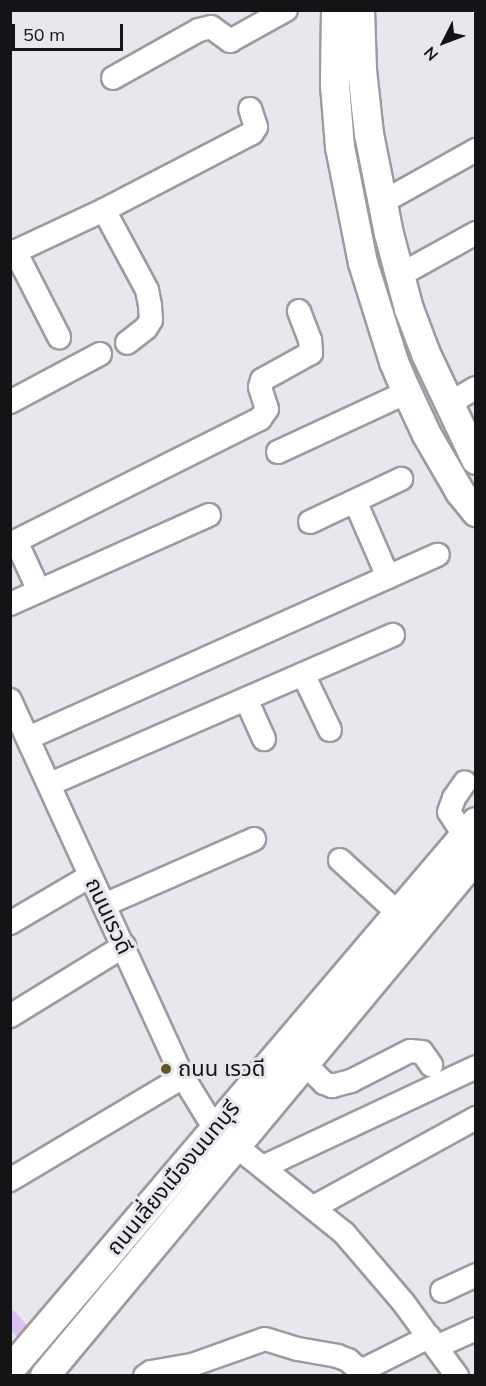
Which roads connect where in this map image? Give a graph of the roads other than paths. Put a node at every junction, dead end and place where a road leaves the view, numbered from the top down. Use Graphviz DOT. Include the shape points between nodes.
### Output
graph roads {
  1 [pos="286,10"];
  2 [pos="336,10"];
  3 [pos="360,10"];
  4 [pos="336,43"];
  5 [pos="113,78"];
  6 [pos="250,109"];
  7 [pos="476,134"];
  8 [pos="468,155"];
  9 [pos="381,203"];
  10 [pos="104,210"];
  11 [pos="476,233"];
  12 [pos="13,252"];
  13 [pos="400,274"];
  14 [pos="299,311"];
  15 [pos="59,337"];
  16 [pos="127,343"];
  17 [pos="100,354"];
  18 [pos="476,387"];
  19 [pos="391,399"];
  20 [pos="10,402"];
  21 [pos="448,404"];
  22 [pos="278,452"];
  23 [pos="476,460"];
  24 [pos="401,479"];
  25 [pos="476,488"];
  26 [pos="355,501"];
  27 [pos="476,512"];
  28 [pos="209,515"];
  29 [pos="309,522"];
  30 [pos="13,543"];
  31 [pos="438,555"];
  32 [pos="388,577"];
  33 [pos="39,591"];
  34 [pos="10,604"];
  35 [pos="393,635"];
  36 [pos="303,674"];
  37 [pos="246,699"];
  38 [pos="12,708"];
  39 [pos="330,730"];
  40 [pos="28,738"];
  41 [pos="264,739"];
  42 [pos="465,782"];
  43 [pos="50,784"];
  44 [pos="472,838"];
  45 [pos="254,839"];
  46 [pos="340,860"];
  47 [pos="90,876"];
  48 [pos="104,905"];
  49 [pos="398,913"];
  50 [pos="10,923"];
  51 [pos="124,946"];
  52 [pos="10,1016"];
  53 [pos="305,1064"];
  54 [pos="431,1065"];
  55 [pos="476,1068"];
  56 [pos="183,1077"];
  57 [pos="476,1118"];
  58 [pos="226,1138"];
  59 [pos="263,1167"];
  60 [pos="10,1180"];
  61 [pos="314,1207"];
  62 [pos="476,1275"];
  63 [pos="442,1290"];
  64 [pos="476,1329"];
  65 [pos="433,1342"];
  66 [pos="10,1370"];
  67 [pos="45,1376"];
  68 [pos="145,1376"];
  69 [pos="457,1376"];
  1 -- 5 [label="street" via="235,39 207,27"];
  2 -- 4 [label="main road"];
  3 -- 9 [label="main road" via="365,100"];
  4 -- 19 [label="main road" via="340,147 353,223 377,312"];
  4 -- 25 [label="main road" via="368,225 394,309 412,362"];
  6 -- 10 [label="street" via="256,127 252,133"];
  7 -- 8 [label="street" via="460,144"];
  8 -- 9 [label="street"];
  9 -- 13 [label="main road"];
  10 -- 12 [label="street"];
  10 -- 16 [label="street" via="147,290 150,306 146,328"];
  11 -- 13 [label="street"];
  12 -- 15 [label="street"];
  13 -- 21 [label="main road" via="419,336"];
  14 -- 30 [label="street" via="310,340 310,353 262,380 260,387 267,404 263,416"];
  17 -- 20 [label="street"];
  18 -- 21 [label="street"];
  19 -- 22 [label="street"];
  19 -- 27 [label="main road" via="427,435"];
  21 -- 23 [label="main road"];
  24 -- 26 [label="street"];
  26 -- 29 [label="street"];
  26 -- 32 [label="street"];
  28 -- 33 [label="street"];
  30 -- 33 [label="street"];
  31 -- 32 [label="street"];
  32 -- 40 [label="street"];
  33 -- 34 [label="street"];
  35 -- 36 [label="street"];
  36 -- 37 [label="street"];
  36 -- 39 [label="street"];
  37 -- 41 [label="street"];
  37 -- 43 [label="street"];
  38 -- 40 [label="street, ถนนเรวดี"];
  40 -- 43 [label="street, ถนนเรวดี"];
  42 -- 44 [label="street" via="449,812"];
  43 -- 47 [label="street, ถนนเรวดี"];
  44 -- 49 [label="main road, ถนนเลี่ยงเมืองนนทบุรี"];
  44 -- 53 [label="main road, ถนนเลี่ยงเมืองนนทบุรี"];
  45 -- 48 [label="street"];
  46 -- 49 [label="street"];
  47 -- 48 [label="street, ถนนเรวดี"];
  47 -- 50 [label="street"];
  48 -- 51 [label="street, ถนนเรวดี"];
  49 -- 58 [label="main road, ถนนเลี่ยงเมืองนนทบุรี"];
  51 -- 52 [label="street"];
  51 -- 56 [label="street, ถนนเรวดี"];
  53 -- 54 [label="street" via="332,1086 351,1081 410,1051 422,1052"];
  53 -- 58 [label="main road, ถนนเลี่ยงเมืองนนทบุรี"];
  55 -- 59 [label="street"];
  56 -- 58 [label="street, ถนนเรวดี"];
  56 -- 60 [label="street"];
  57 -- 61 [label="street"];
  58 -- 59 [label="street"];
  58 -- 66 [label="main road, ถนนเลี่ยงเมืองนนทบุรี"];
  58 -- 67 [label="main road, ถนนเลี่ยงเมืองนนทบุรี"];
  59 -- 61 [label="street"];
  61 -- 65 [label="street" via="354,1244"];
  62 -- 63 [label="street"];
  64 -- 65 [label="street"];
  65 -- 68 [label="street" via="365,1369 337,1356 265,1339 192,1365"];
  65 -- 69 [label="street"];
}
